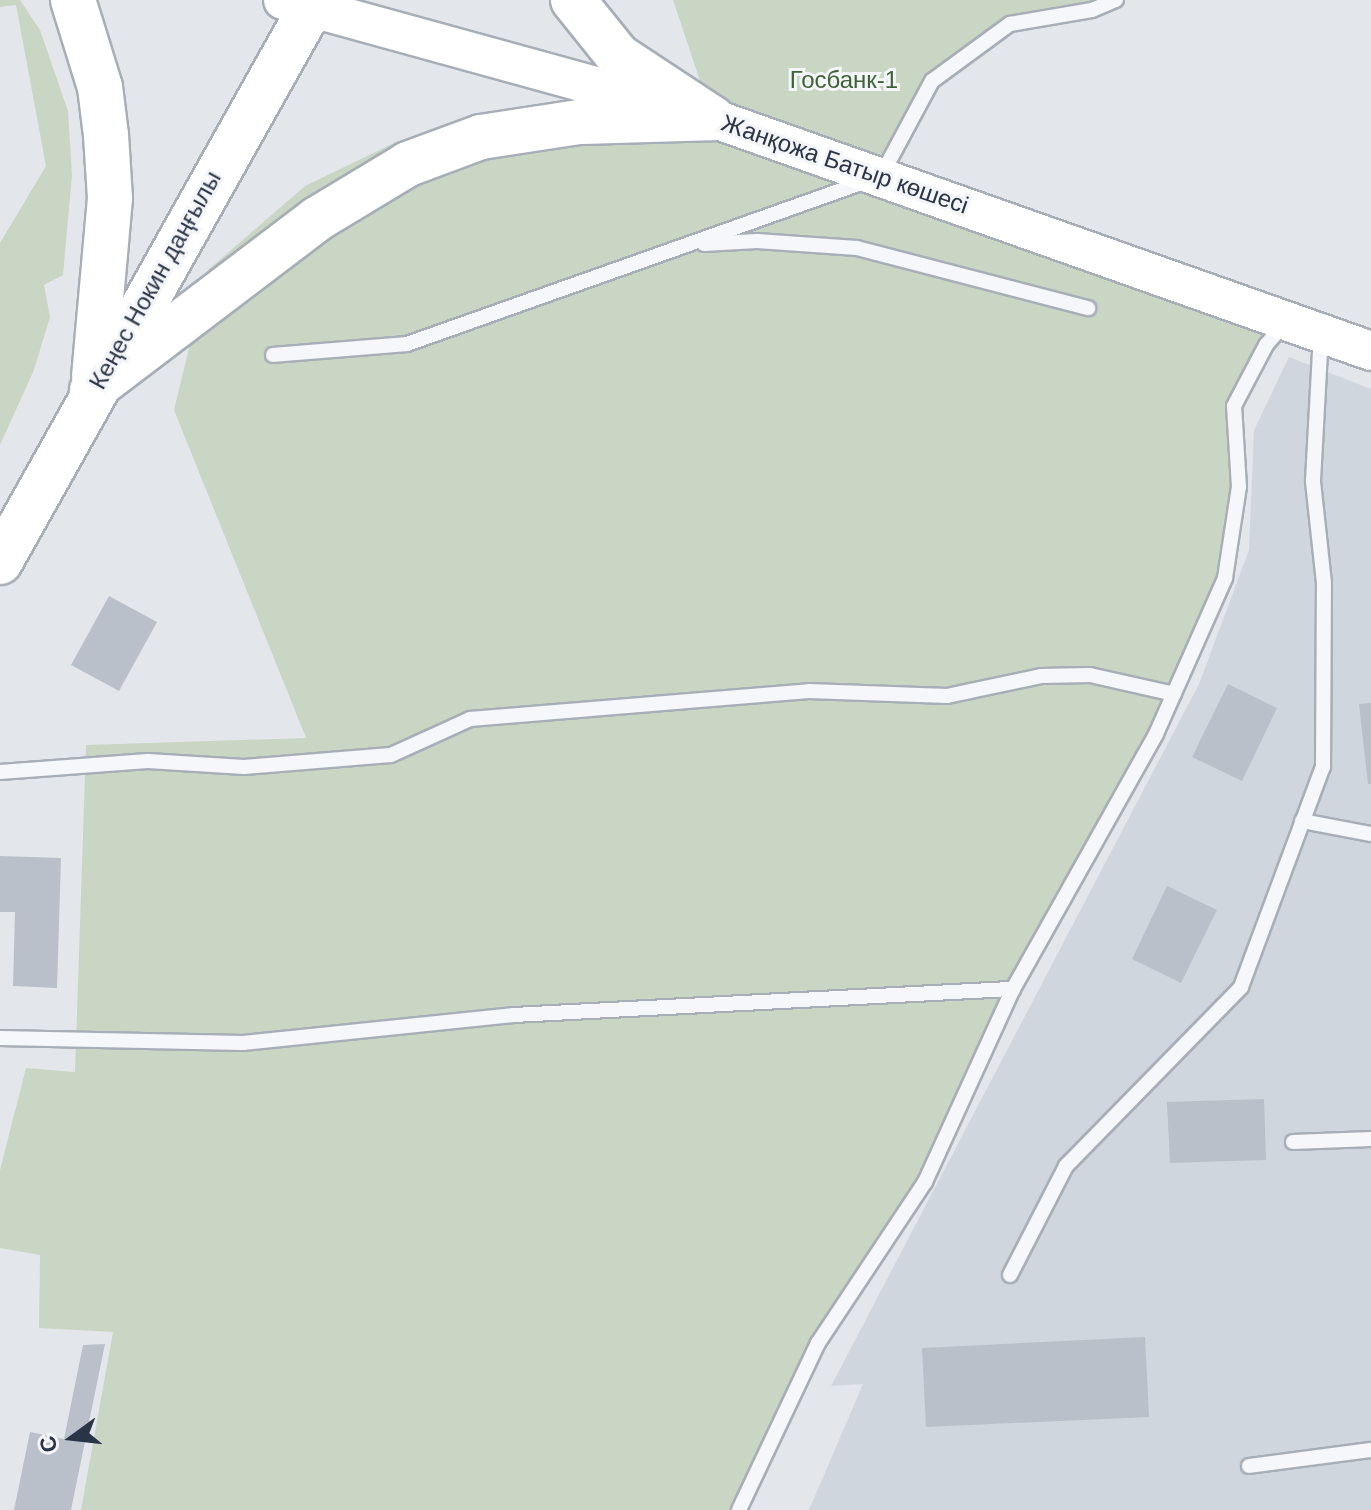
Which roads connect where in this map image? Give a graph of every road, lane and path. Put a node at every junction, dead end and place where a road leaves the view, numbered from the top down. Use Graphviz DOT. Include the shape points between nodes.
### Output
graph roads {
  1 [pos="73,0"];
  2 [pos="573,0"];
  3 [pos="1116,0"];
  4 [pos="302,3"];
  5 [pos="712,118"];
  6 [pos="881,176"];
  7 [pos="692,245"];
  8 [pos="1088,308"];
  9 [pos="1306,324"];
  10 [pos="1371,351"];
  11 [pos="273,355"];
  12 [pos="92,390"];
  13 [pos="0,562"];
  14 [pos="1174,694"];
  15 [pos="0,772"];
  16 [pos="1302,821"];
  17 [pos="1371,834"];
  18 [pos="1013,989"];
  19 [pos="0,1038"];
  20 [pos="1371,1139"];
  21 [pos="1293,1142"];
  22 [pos="1010,1275"];
  23 [pos="1371,1450"];
  24 [pos="1249,1466"];
  25 [pos="739,1510"];
  1 -- 12 [label="highway" via="100,87 110,198"];
  2 -- 5 [label="highway" via="618,56"];
  3 -- 6 [label="lane" via="1092,10 1010,24 932,81"];
  4 -- 5 [label="main road, Жанқожа Батыр көшесі"];
  4 -- 12 [label="highway, Кеңес Нокин даңғылы"];
  5 -- 6 [label="main road, Жанқожа Батыр көшесі"];
  5 -- 12 [label="highway" via="579,122 523,130 481,137 408,164 317,219"];
  6 -- 7 [label="lane"];
  6 -- 9 [label="main road, Жанқожа Батыр көшесі"];
  7 -- 8 [label="lane" via="757,241 857,248"];
  7 -- 11 [label="lane" via="407,344"];
  9 -- 10 [label="main road, Жанқожа Батыр көшесі"];
  9 -- 14 [label="lane" via="1266,345 1234,406 1239,487 1225,578"];
  9 -- 16 [label="lane" via="1324,583 1323,767"];
  12 -- 13 [label="highway, Кеңес Нокин даңғылы"];
  14 -- 15 [label="lane" via="1090,675 1041,676 947,696 809,691 470,719 391,755 244,767 148,761"];
  14 -- 18 [label="lane"];
  16 -- 17 [label="lane"];
  16 -- 22 [label="lane" via="1241,987 1066,1166"];
  18 -- 19 [label="lane" via="514,1015 243,1043"];
  18 -- 25 [label="lane" via="925,1182 818,1343"];
  20 -- 21 [label="lane"];
  23 -- 24 [label="lane"];
}
